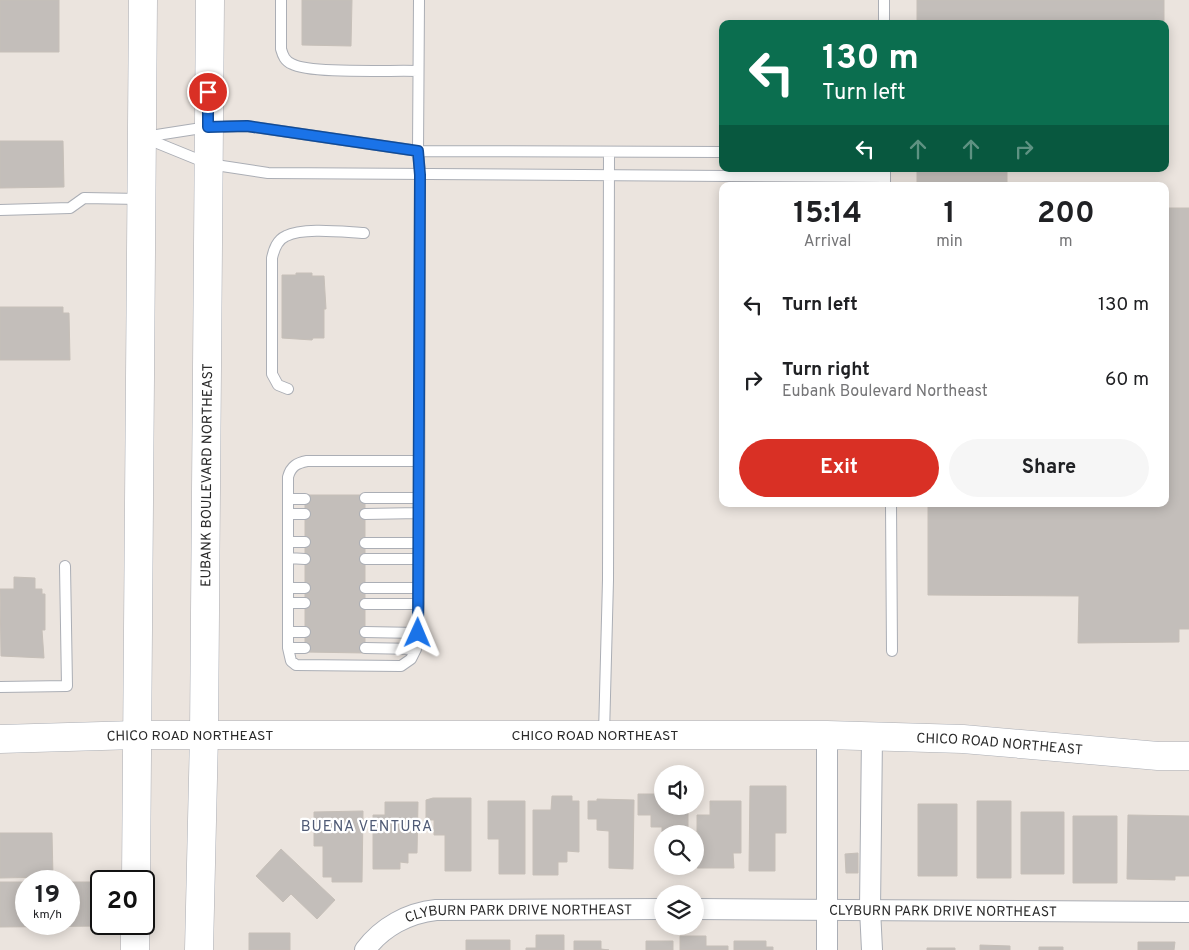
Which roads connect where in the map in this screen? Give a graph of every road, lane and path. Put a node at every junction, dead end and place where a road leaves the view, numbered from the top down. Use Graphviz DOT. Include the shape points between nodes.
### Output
graph roads {
  1 [pos="143,0"];
  2 [pos="210,0"];
  3 [pos="281,0"];
  4 [pos="419,0"];
  5 [pos="884,0"];
  6 [pos="884,20"];
  7 [pos="418,70"];
  8 [pos="208,127"];
  9 [pos="141,137"];
  10 [pos="418,151"];
  11 [pos="609,152"];
  12 [pos="719,152"];
  13 [pos="209,164"];
  14 [pos="420,175"];
  15 [pos="609,176"];
  16 [pos="885,177"];
  17 [pos="141,199"];
  18 [pos="0,210"];
  19 [pos="364,232"];
  20 [pos="288,389"];
  21 [pos="419,460"];
  22 [pos="365,498"];
  23 [pos="419,498"];
  24 [pos="288,499"];
  25 [pos="305,499"];
  26 [pos="890,507"];
  27 [pos="288,514"];
  28 [pos="305,514"];
  29 [pos="365,514"];
  30 [pos="419,514"];
  31 [pos="288,542"];
  32 [pos="305,542"];
  33 [pos="365,543"];
  34 [pos="419,543"];
  35 [pos="288,558"];
  36 [pos="305,559"];
  37 [pos="365,559"];
  38 [pos="419,559"];
  39 [pos="65,566"];
  40 [pos="288,588"];
  41 [pos="305,588"];
  42 [pos="365,588"];
  43 [pos="419,588"];
  44 [pos="288,603"];
  45 [pos="304,603"];
  46 [pos="365,604"];
  47 [pos="419,604"];
  48 [pos="288,632"];
  49 [pos="304,632"];
  50 [pos="365,632"];
  51 [pos="418,633"];
  52 [pos="288,648"];
  53 [pos="304,648"];
  54 [pos="365,648"];
  55 [pos="416,649"];
  56 [pos="892,651"];
  57 [pos="0,687"];
  58 [pos="604,734"];
  59 [pos="827,734"];
  60 [pos="136,735"];
  61 [pos="204,735"];
  62 [pos="872,736"];
  63 [pos="0,739"];
  64 [pos="1189,756"];
  65 [pos="136,870"];
  66 [pos="654,909"];
  67 [pos="704,909"];
  68 [pos="828,909"];
  69 [pos="870,909"];
  70 [pos="1189,912"];
  71 [pos="135,935"];
  72 [pos="135,950"];
  73 [pos="199,950"];
  74 [pos="365,950"];
  75 [pos="827,950"];
  76 [pos="872,950"];
  1 -- 9 [label="main road"];
  2 -- 8 [label="main road, EUBANK BOULEVARD NORTHEAST"];
  3 -- 7 [label="lane" via="281,49 290,64 309,68"];
  4 -- 7 [label="lane"];
  5 -- 6 [label="lane"];
  7 -- 10 [label="lane"];
  8 -- 9 [label="lane"];
  8 -- 10 [label="lane" via="247,126"];
  8 -- 13 [label="main road, EUBANK BOULEVARD NORTHEAST"];
  9 -- 13 [label="lane"];
  9 -- 17 [label="main road"];
  10 -- 11 [label="lane"];
  10 -- 14 [label="lane"];
  11 -- 12 [label="lane"];
  11 -- 15 [label="lane"];
  13 -- 14 [label="lane" via="268,173"];
  13 -- 61 [label="main road, EUBANK BOULEVARD NORTHEAST"];
  14 -- 15 [label="lane"];
  14 -- 21 [label="lane"];
  15 -- 16 [label="lane"];
  15 -- 58 [label="lane" via="608,570"];
  17 -- 18 [label="lane" via="84,198 70,208"];
  17 -- 60 [label="main road"];
  19 -- 20 [label="lane" via="294,233 279,241 274,249 272,374 278,385"];
  21 -- 23 [label="lane"];
  21 -- 24 [label="lane" via="302,462 289,472"];
  22 -- 23 [label="lane"];
  23 -- 30 [label="lane"];
  24 -- 25 [label="lane"];
  24 -- 27 [label="lane"];
  26 -- 56 [label="lane"];
  27 -- 28 [label="lane"];
  27 -- 31 [label="lane"];
  29 -- 30 [label="lane"];
  30 -- 34 [label="lane"];
  31 -- 32 [label="lane"];
  31 -- 35 [label="lane"];
  33 -- 34 [label="lane"];
  34 -- 38 [label="lane"];
  35 -- 36 [label="lane"];
  35 -- 40 [label="lane"];
  37 -- 38 [label="lane"];
  38 -- 43 [label="lane"];
  39 -- 57 [label="lane" via="67,686"];
  40 -- 41 [label="lane"];
  40 -- 44 [label="lane"];
  42 -- 43 [label="lane"];
  43 -- 47 [label="lane"];
  44 -- 45 [label="lane"];
  44 -- 48 [label="lane"];
  46 -- 47 [label="lane"];
  47 -- 51 [label="lane"];
  48 -- 49 [label="lane"];
  48 -- 52 [label="lane"];
  50 -- 51 [label="lane"];
  51 -- 55 [label="lane"];
  52 -- 53 [label="lane"];
  52 -- 55 [label="lane" via="291,661 303,666 395,667 406,663"];
  54 -- 55 [label="lane"];
  58 -- 59 [label="main road, CHICO ROAD NORTHEAST"];
  58 -- 61 [label="main road, CHICO ROAD NORTHEAST"];
  59 -- 62 [label="main road, CHICO ROAD NORTHEAST"];
  59 -- 68 [label="street"];
  60 -- 61 [label="main road, CHICO ROAD NORTHEAST"];
  60 -- 63 [label="main road, CHICO ROAD NORTHEAST"];
  60 -- 65 [label="main road"];
  61 -- 73 [label="main road, EUBANK BOULEVARD NORTHEAST"];
  62 -- 64 [label="main road, CHICO ROAD NORTHEAST" via="963,739"];
  62 -- 69 [label="street"];
  66 -- 74 [label="street, CLYBURN PARK DRIVE NORTHEAST" via="418,912 390,926"];
  67 -- 68 [label="street, CLYBURN PARK DRIVE NORTHEAST"];
  68 -- 69 [label="street, CLYBURN PARK DRIVE NORTHEAST"];
  68 -- 75 [label="street"];
  69 -- 70 [label="street, CLYBURN PARK DRIVE NORTHEAST"];
  69 -- 76 [label="street"];
  71 -- 72 [label="main road"];
}
